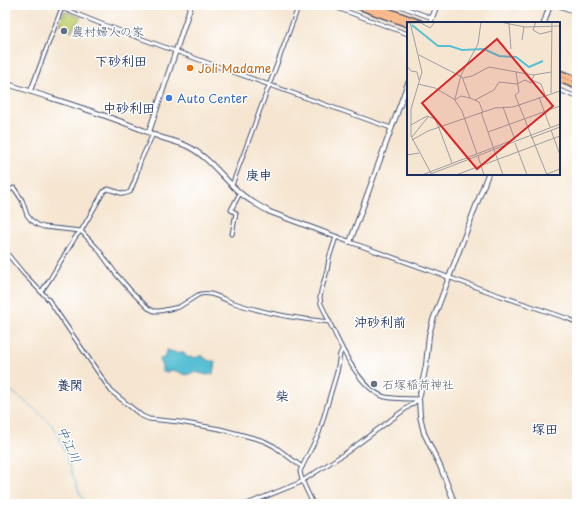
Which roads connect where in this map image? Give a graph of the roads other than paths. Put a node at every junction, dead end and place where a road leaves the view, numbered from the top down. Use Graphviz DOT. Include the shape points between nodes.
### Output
graph roads {
  1 [pos="54,5"];
  2 [pos="191,5"];
  3 [pos="299,5"];
  4 [pos="329,5"];
  5 [pos="356,5"];
  6 [pos="370,5"];
  7 [pos="398,5"];
  8 [pos="437,5"];
  9 [pos="550,5"];
  10 [pos="558,5"];
  11 [pos="62,7"];
  12 [pos="577,12"];
  13 [pos="432,18"];
  14 [pos="417,22"];
  15 [pos="430,22"];
  16 [pos="544,22"];
  17 [pos="407,24"];
  18 [pos="407,34"];
  19 [pos="176,51"];
  20 [pos="560,73"];
  21 [pos="560,79"];
  22 [pos="577,80"];
  23 [pos="5,83"];
  24 [pos="269,85"];
  25 [pos="407,86"];
  26 [pos="577,86"];
  27 [pos="560,90"];
  28 [pos="30,92"];
  29 [pos="577,97"];
  30 [pos="391,128"];
  31 [pos="151,133"];
  32 [pos="488,175"];
  33 [pos="232,185"];
  34 [pos="5,192"];
  35 [pos="240,193"];
  36 [pos="81,231"];
  37 [pos="232,234"];
  38 [pos="336,237"];
  39 [pos="350,242"];
  40 [pos="5,251"];
  41 [pos="449,278"];
  42 [pos="41,292"];
  43 [pos="330,322"];
  44 [pos="577,323"];
  45 [pos="342,350"];
  46 [pos="419,399"];
  47 [pos="302,467"];
  48 [pos="302,480"];
  49 [pos="247,504"];
  50 [pos="313,504"];
  51 [pos="455,504"];
  1 -- 11 [label="street"];
  2 -- 19 [label="street"];
  3 -- 24 [label="street"];
  4 -- 18 [label="street"];
  5 -- 17 [label="highway"];
  6 -- 14 [label="highway"];
  7 -- 13 [label="street"];
  8 -- 13 [label="street"];
  9 -- 16 [label="street"];
  10 -- 12 [label="street"];
  11 -- 19 [label="street"];
  11 -- 28 [label="street"];
  13 -- 15 [label="street"];
  19 -- 24 [label="street"];
  19 -- 31 [label="street"];
  20 -- 22 [label="highway"];
  21 -- 26 [label="highway"];
  23 -- 28 [label="street"];
  24 -- 30 [label="street"];
  24 -- 33 [label="street"];
  25 -- 30 [label="street"];
  27 -- 29 [label="street"];
  28 -- 31 [label="street" via="96,112"];
  30 -- 39 [label="street"];
  31 -- 33 [label="street" via="195,151"];
  31 -- 36 [label="street" via="130,192 124,194 108,189 104,191"];
  32 -- 41 [label="street"];
  33 -- 35 [label="street"];
  34 -- 36 [label="street" via="14,188 22,200 27,215 38,225"];
  35 -- 37 [label="street" via="231,210 236,214"];
  35 -- 38 [label="street" via="270,212"];
  36 -- 42 [label="street"];
  36 -- 43 [label="street" via="130,290 154,311 179,308 202,293 268,312"];
  38 -- 39 [label="street"];
  38 -- 43 [label="street" via="320,298"];
  39 -- 41 [label="street"];
  40 -- 42 [label="street"];
  41 -- 44 [label="street"];
  41 -- 46 [label="street" via="429,335"];
  42 -- 47 [label="street" via="111,391 142,416 220,429 254,438 274,446"];
  43 -- 45 [label="street"];
  45 -- 46 [label="street" via="375,392 395,398"];
  45 -- 47 [label="street" via="319,433"];
  46 -- 48 [label="street" via="347,452"];
  46 -- 51 [label="street" via="424,433"];
  47 -- 48 [label="street"];
  48 -- 49 [label="street"];
  48 -- 50 [label="street"];
}
